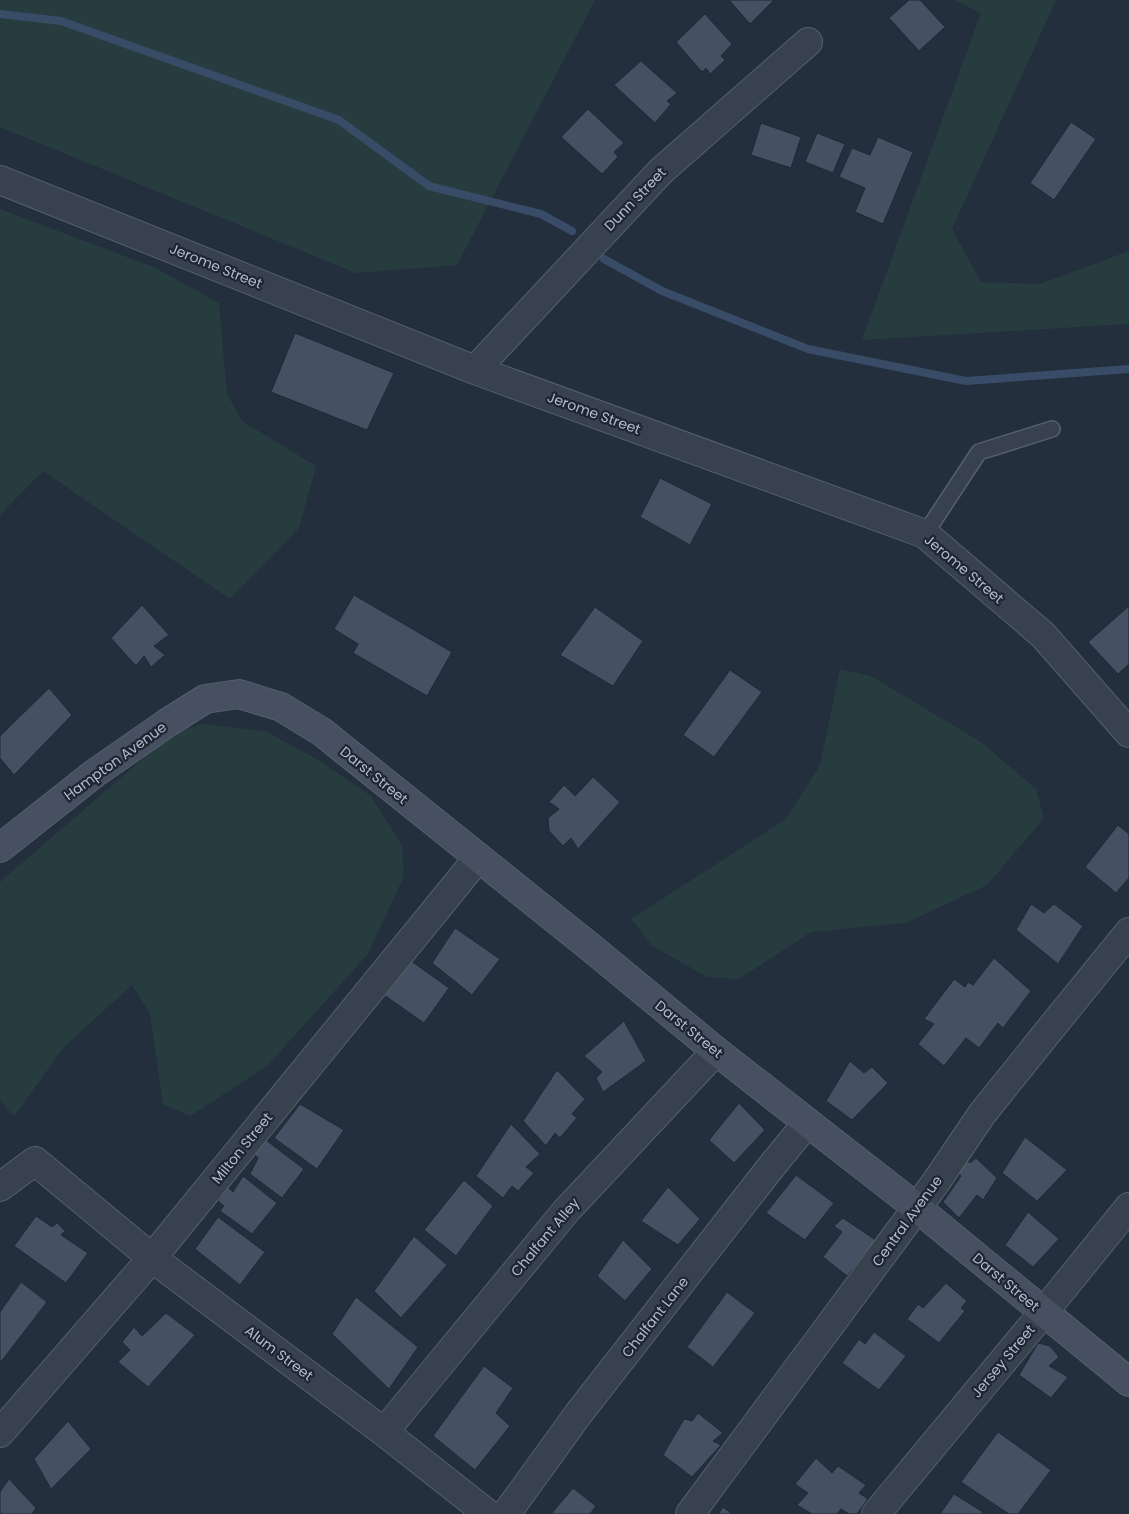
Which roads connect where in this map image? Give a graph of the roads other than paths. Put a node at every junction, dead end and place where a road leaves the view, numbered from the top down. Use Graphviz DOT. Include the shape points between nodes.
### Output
graph roads {
  1 [pos="808,42"];
  2 [pos="0,180"];
  3 [pos="475,370"];
  4 [pos="1052,429"];
  5 [pos="925,534"];
  6 [pos="239,694"];
  7 [pos="1127,726"];
  8 [pos="0,848"];
  9 [pos="478,858"];
  10 [pos="1129,932"];
  11 [pos="716,1051"];
  12 [pos="807,1123"];
  13 [pos="0,1187"];
  14 [pos="916,1207"];
  15 [pos="1129,1207"];
  16 [pos="152,1258"];
  17 [pos="1043,1313"];
  18 [pos="1129,1382"];
  19 [pos="384,1432"];
  20 [pos="0,1433"];
  21 [pos="488,1514"];
  22 [pos="506,1514"];
  23 [pos="690,1514"];
  24 [pos="876,1514"];
  1 -- 3 [label="street, Dunn Street" via="661,171"];
  2 -- 3 [label="street, Jerome Street"];
  3 -- 5 [label="street, Jerome Street"];
  4 -- 5 [label="lane" via="979,452"];
  5 -- 7 [label="street, Jerome Street" via="1043,635"];
  6 -- 8 [label="street, Hampton Avenue" via="205,699 166,723 95,772"];
  6 -- 9 [label="street, Darst Street" via="281,707 322,732"];
  9 -- 11 [label="street, Darst Street"];
  9 -- 16 [label="street, Milton Street"];
  10 -- 14 [label="street, Central Avenue" via="982,1114"];
  11 -- 12 [label="street, Darst Street"];
  11 -- 19 [label="street, Chalfant Alley" via="566,1211"];
  12 -- 14 [label="street, Darst Street"];
  12 -- 22 [label="street, Chalfant Lane" via="579,1413"];
  13 -- 16 [label="street, Alum Street" via="35,1160"];
  14 -- 17 [label="street, Darst Street"];
  14 -- 23 [label="street, Central Avenue"];
  15 -- 17 [label="street, Jersey Street"];
  16 -- 19 [label="street, Alum Street"];
  16 -- 20 [label="street, Milton Street"];
  17 -- 18 [label="street, Darst Street"];
  17 -- 24 [label="street, Jersey Street"];
  19 -- 21 [label="street, Alum Street"];
}
